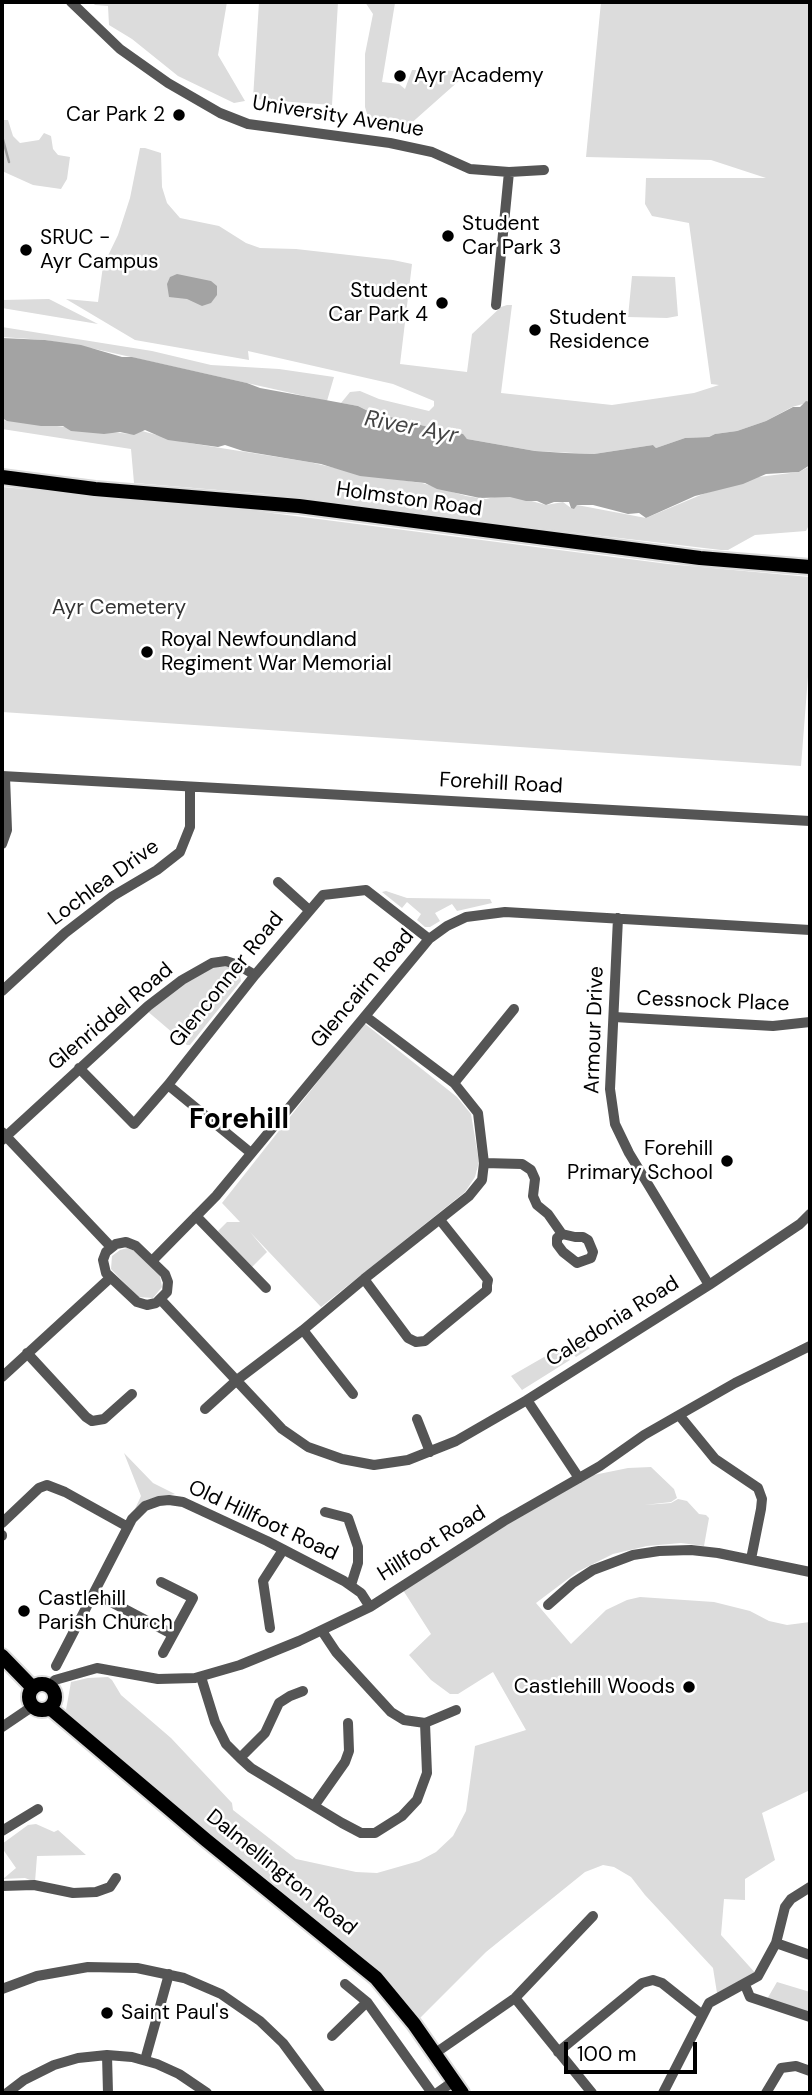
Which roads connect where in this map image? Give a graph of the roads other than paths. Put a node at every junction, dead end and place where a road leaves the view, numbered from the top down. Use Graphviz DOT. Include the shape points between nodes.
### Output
graph roads {
  1 [pos="71,2"];
  2 [pos="544,170"];
  3 [pos="509,172"];
  4 [pos="496,305"];
  5 [pos="2,477"];
  6 [pos="810,567"];
  7 [pos="4,776"];
  8 [pos="190,786"];
  9 [pos="810,821"];
  10 [pos="2,844"];
  11 [pos="278,882"];
  12 [pos="309,910"];
  13 [pos="618,918"];
  14 [pos="810,930"];
  15 [pos="429,939"];
  16 [pos="255,975"];
  17 [pos="2,991"];
  18 [pos="514,1009"];
  19 [pos="365,1016"];
  20 [pos="614,1017"];
  21 [pos="810,1022"];
  22 [pos="79,1068"];
  23 [pos="454,1083"];
  24 [pos="168,1085"];
  25 [pos="3,1136"];
  26 [pos="251,1153"];
  27 [pos="484,1163"];
  28 [pos="810,1214"];
  29 [pos="196,1216"];
  30 [pos="440,1220"];
  31 [pos="562,1234"];
  32 [pos="111,1247"];
  33 [pos="152,1261"];
  34 [pos="110,1278"];
  35 [pos="364,1279"];
  36 [pos="709,1285"];
  37 [pos="266,1288"];
  38 [pos="161,1300"];
  39 [pos="303,1331"];
  40 [pos="810,1346"];
  41 [pos="27,1353"];
  42 [pos="2,1377"];
  43 [pos="237,1380"];
  44 [pos="132,1394"];
  45 [pos="353,1394"];
  46 [pos="527,1400"];
  47 [pos="205,1409"];
  48 [pos="679,1415"];
  49 [pos="416,1419"];
  50 [pos="430,1452"];
  51 [pos="579,1478"];
  52 [pos="324,1512"];
  53 [pos="2,1523"];
  54 [pos="128,1527"];
  55 [pos="283,1550"];
  56 [pos="751,1559"];
  57 [pos="810,1572"];
  58 [pos="161,1582"];
  59 [pos="351,1585"];
  60 [pos="94,1593"];
  61 [pos="548,1605"];
  62 [pos="370,1606"];
  63 [pos="270,1628"];
  64 [pos="322,1631"];
  65 [pos="172,1634"];
  66 [pos="163,1653"];
  67 [pos="2,1656"];
  68 [pos="56,1666"];
  69 [pos="201,1676"];
  70 [pos="50,1687"];
  71 [pos="33,1688"];
  72 [pos="303,1691"];
  73 [pos="33,1706"];
  74 [pos="50,1708"];
  75 [pos="456,1710"];
  76 [pos="348,1723"];
  77 [pos="425,1723"];
  78 [pos="2,1727"];
  79 [pos="240,1758"];
  80 [pos="314,1806"];
  81 [pos="38,1809"];
  82 [pos="2,1831"];
  83 [pos="116,1878"];
  84 [pos="2,1886"];
  85 [pos="810,1887"];
  86 [pos="593,1916"];
  87 [pos="776,1943"];
  88 [pos="810,1955"];
  89 [pos="169,1974"];
  90 [pos="345,1984"];
  91 [pos="745,1985"];
  92 [pos="2,1989"];
  93 [pos="515,1998"];
  94 [pos="366,2002"];
  95 [pos="701,2014"];
  96 [pos="810,2017"];
  97 [pos="331,2036"];
  98 [pos="558,2052"];
  99 [pos="435,2054"];
  100 [pos="107,2055"];
  101 [pos="145,2060"];
  102 [pos="810,2071"];
  103 [pos="458,2087"];
  104 [pos="7,2093"];
  105 [pos="108,2093"];
  106 [pos="207,2093"];
  107 [pos="320,2093"];
  108 [pos="432,2093"];
  109 [pos="437,2093"];
  110 [pos="592,2093"];
  111 [pos="663,2093"];
  112 [pos="766,2093"];
  1 -- 3 [label="street, University Avenue" via="120,49 168,83 248,124 390,144 432,152 470,169"];
  2 -- 3 [label="street, University Avenue"];
  3 -- 4 [label="street"];
  5 -- 6 [label="main road, Holmston Road" via="299,506 700,558"];
  7 -- 8 [label="street, Forehill Road"];
  7 -- 10 [label="street" via="7,830"];
  8 -- 9 [label="street, Forehill Road"];
  8 -- 17 [label="street, Lochlea Drive" via="190,827 180,852 65,933"];
  11 -- 12 [label="street"];
  12 -- 15 [label="street, Glenconner Road" via="323,895 366,890"];
  12 -- 16 [label="street, Glenconner Road"];
  13 -- 14 [label="street, Glencairn Road"];
  13 -- 15 [label="street, Glencairn Road" via="486,913 466,917"];
  13 -- 20 [label="street, Armour Drive"];
  15 -- 19 [label="street, Glencairn Road"];
  16 -- 22 [label="street, Glenriddel Road" via="226,961 201,968 148,1006"];
  16 -- 24 [label="street, Glenconner Road"];
  18 -- 23 [label="street"];
  19 -- 23 [label="street"];
  19 -- 26 [label="street, Glencairn Road"];
  20 -- 21 [label="street, Cessnock Place" via="773,1026"];
  20 -- 36 [label="street, Armour Drive" via="610,1089 615,1124"];
  22 -- 24 [label="street, Glenconner Road" via="134,1124"];
  22 -- 25 [label="street, Glenriddel Road"];
  23 -- 27 [label="street" via="478,1112"];
  24 -- 26 [label="street"];
  25 -- 32 [label="street"];
  26 -- 29 [label="street, Glencairn Road"];
  27 -- 30 [label="street" via="478,1188"];
  27 -- 31 [label="street" via="522,1164 531,1170 537,1205"];
  28 -- 36 [label="street, Caledonia Road"];
  29 -- 33 [label="street, Glencairn Road"];
  29 -- 37 [label="street"];
  30 -- 35 [label="street"];
  30 -- 35 [label="street" via="488,1285 425,1341 408,1338"];
  32 -- 33 [label="street" via="131,1243"];
  32 -- 34 [label="street" via="103,1261"];
  33 -- 38 [label="street" via="168,1282"];
  34 -- 38 [label="street" via="137,1302 150,1305"];
  34 -- 41 [label="street"];
  35 -- 39 [label="street"];
  36 -- 46 [label="street, Caledonia Road"];
  38 -- 43 [label="street, Caledonia Road"];
  39 -- 43 [label="street"];
  39 -- 45 [label="street"];
  40 -- 48 [label="street, Hillfoot Road"];
  41 -- 42 [label="street"];
  41 -- 44 [label="street" via="92,1421 104,1419"];
  43 -- 47 [label="street"];
  43 -- 50 [label="street, Caledonia Road" via="282,1429 308,1447 374,1465"];
  46 -- 50 [label="street, Caledonia Road"];
  46 -- 51 [label="street"];
  48 -- 51 [label="street, Hillfoot Road"];
  48 -- 56 [label="street" via="715,1459 758,1488 762,1499"];
  49 -- 50 [label="street"];
  51 -- 62 [label="street, Hillfoot Road"];
  52 -- 59 [label="street" via="348,1518 358,1547"];
  53 -- 54 [label="street" via="39,1488 47,1486"];
  54 -- 55 [label="street, Old Hillfoot Road" via="145,1507 170,1500 194,1506"];
  54 -- 60 [label="street, Old Hillfoot Road"];
  55 -- 59 [label="street, Old Hillfoot Road"];
  55 -- 63 [label="street" via="263,1581 263,1613"];
  56 -- 57 [label="street"];
  56 -- 61 [label="street" via="691,1550 633,1555 593,1570"];
  58 -- 65 [label="street" via="193,1598"];
  59 -- 62 [label="street, Old Hillfoot Road"];
  60 -- 65 [label="street"];
  60 -- 68 [label="street, Old Hillfoot Road"];
  62 -- 64 [label="street, Hillfoot Road"];
  64 -- 69 [label="street, Hillfoot Road"];
  64 -- 77 [label="street" via="391,1712 404,1720"];
  65 -- 66 [label="street"];
  67 -- 71 [label="main road"];
  69 -- 70 [label="street, Hillfoot Road" via="158,1679 96,1668 55,1680"];
  69 -- 79 [label="street" via="215,1722 226,1744"];
  70 -- 71 [label="main road"];
  70 -- 74 [label="main road" via="55,1697"];
  71 -- 73 [label="main road" via="29,1697"];
  72 -- 79 [label="street" via="279,1703 276,1719"];
  73 -- 74 [label="main road"];
  73 -- 78 [label="street"];
  74 -- 99 [label="main road, Dalmellington Road" via="369,1971"];
  75 -- 77 [label="street"];
  76 -- 80 [label="street" via="345,1762"];
  77 -- 80 [label="street" via="427,1773 418,1800 402,1816 375,1833 361,1833"];
  79 -- 80 [label="street"];
  81 -- 82 [label="street"];
  83 -- 84 [label="street" via="110,1887 96,1892"];
  85 -- 87 [label="street" via="785,1907"];
  86 -- 93 [label="street"];
  87 -- 88 [label="street"];
  87 -- 91 [label="street" via="758,1976"];
  89 -- 92 [label="street" via="121,1966 88,1967 37,1976"];
  89 -- 101 [label="street"];
  89 -- 107 [label="street" via="220,1994 260,2021 283,2043"];
  90 -- 94 [label="street"];
  91 -- 95 [label="street" via="709,2003"];
  91 -- 96 [label="street" via="750,1997"];
  93 -- 98 [label="street"];
  93 -- 99 [label="street"];
  94 -- 97 [label="street"];
  94 -- 108 [label="street"];
  95 -- 98 [label="street" via="653,1980 642,1983"];
  95 -- 111 [label="street"];
  98 -- 110 [label="street"];
  99 -- 103 [label="main road, Dalmellington Road"];
  100 -- 101 [label="street"];
  100 -- 104 [label="street" via="54,2065"];
  100 -- 105 [label="street"];
  101 -- 106 [label="street" via="179,2074"];
  102 -- 112 [label="street" via="796,2066 780,2068"];
  103 -- 109 [label="street"];
}
